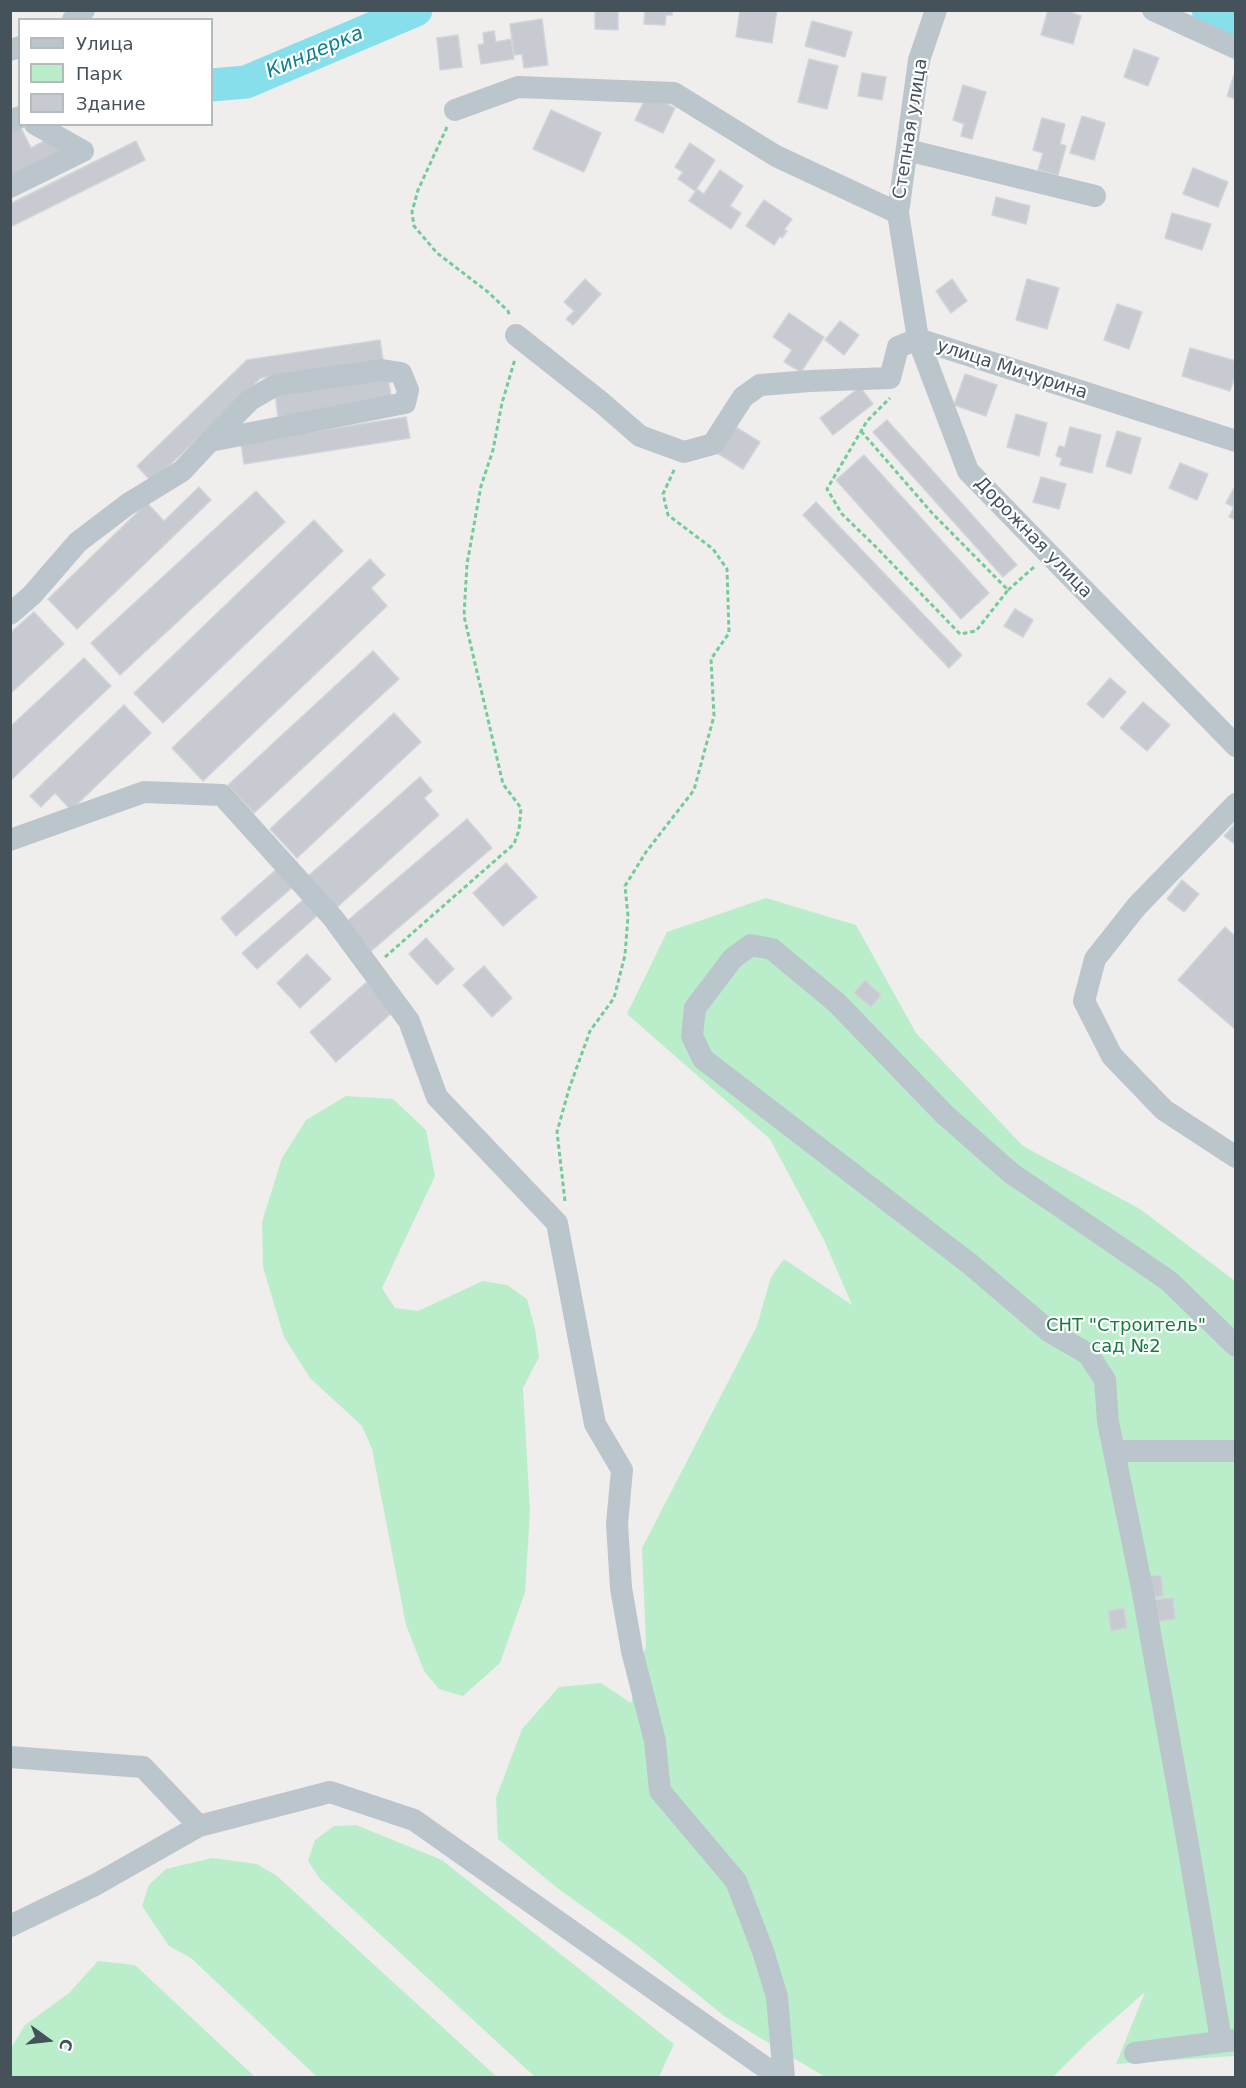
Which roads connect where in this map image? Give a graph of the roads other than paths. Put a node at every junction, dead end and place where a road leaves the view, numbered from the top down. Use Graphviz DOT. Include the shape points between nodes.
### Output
graph roads {
  1 [pos="936,10"];
  2 [pos="1153,10"];
  3 [pos="1236,48"];
  4 [pos="455,110"];
  5 [pos="39,126"];
  6 [pos="907,150"];
  7 [pos="10,187"];
  8 [pos="1095,196"];
  9 [pos="898,213"];
  10 [pos="516,335"];
  11 [pos="918,339"];
  12 [pos="210,441"];
  13 [pos="1236,441"];
  14 [pos="10,614"];
  15 [pos="1236,746"];
  16 [pos="1236,804"];
  17 [pos="10,840"];
  18 [pos="1236,1157"];
  19 [pos="1236,1346"];
  20 [pos="1114,1451"];
  21 [pos="1236,1451"];
  22 [pos="10,1757"];
  23 [pos="199,1826"];
  24 [pos="10,1926"];
  25 [pos="1228,2040"];
  26 [pos="1135,2053"];
  27 [pos="782,2078"];
  1 -- 6 [label="street, Степная улица" via="919,60"];
  2 -- 3 [label="street"];
  4 -- 9 [label="street" via="518,87 674,93 776,156"];
  5 -- 7 [label="street" via="83,151"];
  6 -- 8 [label="street"];
  6 -- 9 [label="street, Степная улица"];
  9 -- 11 [label="street, Дорожная улица"];
  10 -- 11 [label="street, улица Мичурина" via="640,436 684,452 712,444 743,398 760,386 890,378 898,347"];
  11 -- 13 [label="street, улица Мичурина"];
  11 -- 15 [label="street, Дорожная улица" via="968,471"];
  12 -- 12 [label="street" via="405,403 408,390 401,373 382,370 276,385 250,400"];
  12 -- 14 [label="street" via="182,471 128,504 78,542"];
  16 -- 18 [label="street" via="1137,906 1095,959 1084,1001 1112,1056 1164,1110"];
  17 -- 27 [label="street" via="144,792 222,795 333,918 409,1021 437,1097 557,1223 595,1424 622,1470 617,1524 621,1588 655,1741 660,1791 736,1881 777,1997"];
  19 -- 20 [label="street" via="1169,1281 1011,1173 944,1114 837,1003 772,949 751,945 733,958 695,1008 692,1036 703,1059 970,1264 1050,1332 1088,1354 1105,1380"];
  20 -- 21 [label="street"];
  20 -- 25 [label="street"];
  22 -- 23 [label="street" via="143,1767"];
  23 -- 24 [label="street" via="94,1885"];
  23 -- 27 [label="street" via="330,1792 414,1820"];
  25 -- 26 [label="street"];
}
